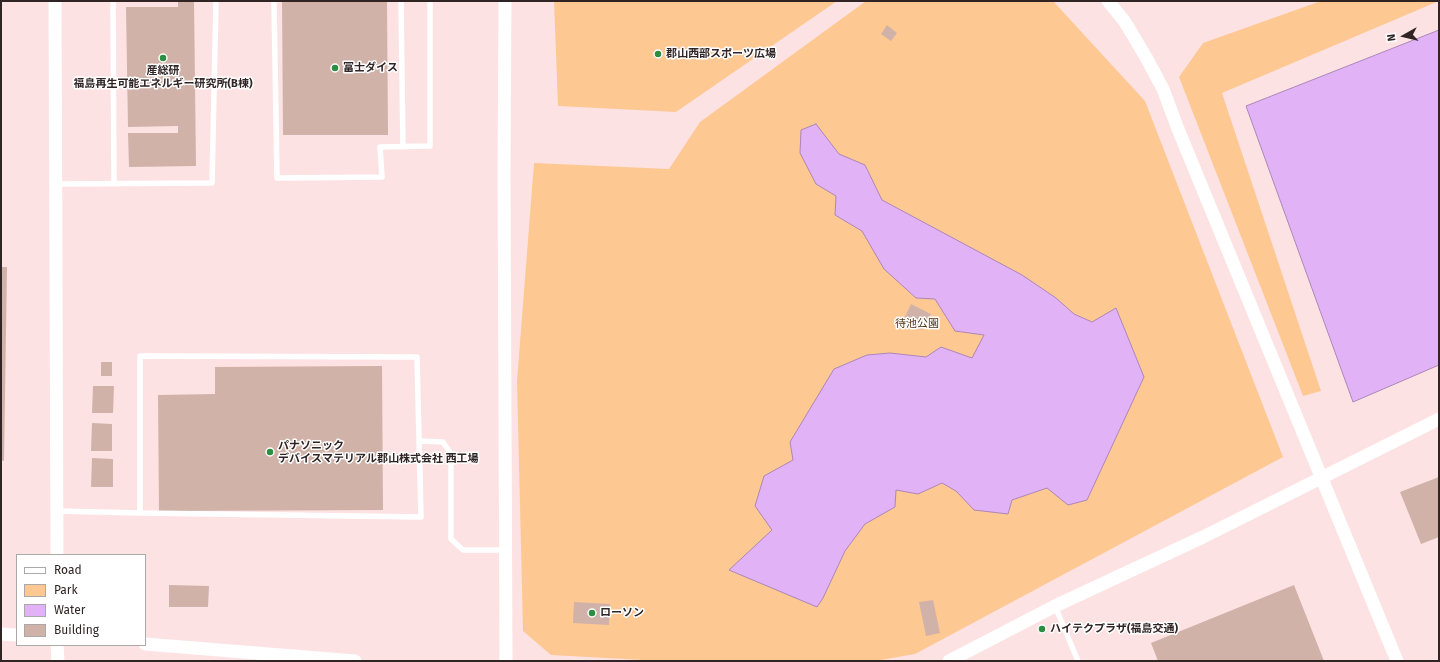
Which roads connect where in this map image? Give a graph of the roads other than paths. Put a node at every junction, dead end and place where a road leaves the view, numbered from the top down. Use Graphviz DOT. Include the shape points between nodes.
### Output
graph roads {
  1 [pos="55,1"];
  2 [pos="113,1"];
  3 [pos="216,1"];
  4 [pos="274,1"];
  5 [pos="401,1"];
  6 [pos="430,1"];
  7 [pos="505,1"];
  8 [pos="1108,1"];
  9 [pos="403,147"];
  10 [pos="55,184"];
  11 [pos="114,184"];
  12 [pos="1439,419"];
  13 [pos="419,441"];
  14 [pos="1322,477"];
  15 [pos="57,511"];
  16 [pos="140,513"];
  17 [pos="506,550"];
  18 [pos="57,554"];
  19 [pos="1055,606"];
  20 [pos="1,634"];
  21 [pos="16,635"];
  22 [pos="146,644"];
  23 [pos="58,646"];
  24 [pos="296,659"];
  25 [pos="58,661"];
  26 [pos="355,661"];
  27 [pos="506,661"];
  28 [pos="949,661"];
  29 [pos="1078,661"];
  30 [pos="1397,661"];
  1 -- 10 [label="street"];
  2 -- 11 [label="lane"];
  3 -- 11 [label="lane" via="212,183"];
  4 -- 9 [label="lane" via="277,178 382,177 380,147"];
  5 -- 9 [label="lane"];
  6 -- 9 [label="lane" via="430,146"];
  7 -- 17 [label="street"];
  8 -- 14 [label="street" via="1125,22 1163,89"];
  10 -- 11 [label="lane"];
  10 -- 15 [label="street"];
  12 -- 14 [label="street"];
  13 -- 16 [label="lane" via="421,517"];
  13 -- 16 [label="lane" via="417,356 140,356"];
  13 -- 17 [label="lane" via="442,442 451,454 451,539 463,550"];
  14 -- 19 [label="street"];
  14 -- 30 [label="street"];
  15 -- 16 [label="lane"];
  15 -- 18 [label="street"];
  17 -- 27 [label="street"];
  19 -- 28 [label="street"];
  19 -- 29 [label="lane"];
  20 -- 21 [label="street"];
  22 -- 24 [label="street"];
  23 -- 25 [label="street"];
  24 -- 26 [label="street"];
}
